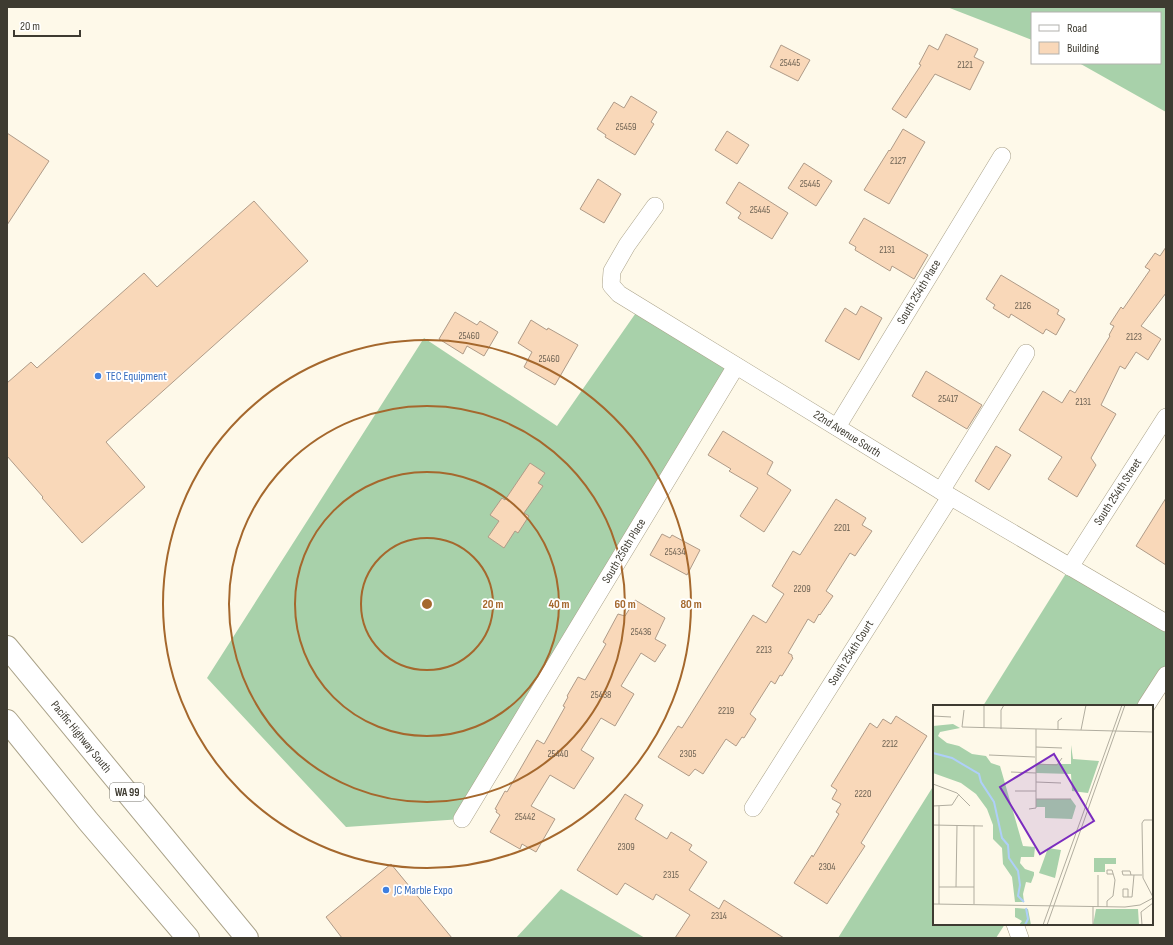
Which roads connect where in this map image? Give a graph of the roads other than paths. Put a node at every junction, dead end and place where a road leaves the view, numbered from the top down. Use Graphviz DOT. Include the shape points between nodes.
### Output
graph roads {
  1 [pos="1002,156"];
  2 [pos="654,206"];
  3 [pos="1026,353"];
  4 [pos="736,366"];
  5 [pos="1166,417"];
  6 [pos="837,427"];
  7 [pos="945,494"];
  8 [pos="1070,567"];
  9 [pos="1166,623"];
  10 [pos="7,647"];
  11 [pos="1166,675"];
  12 [pos="1147,705"];
  13 [pos="7,721"];
  14 [pos="753,808"];
  15 [pos="462,819"];
  16 [pos="1015,925"];
  17 [pos="188,938"];
  18 [pos="247,938"];
  19 [pos="1020,938"];
  1 -- 6 [label="street, South 254th Place"];
  2 -- 4 [label="street, 22nd Avenue South" via="612,271 611,286 619,294"];
  3 -- 7 [label="street"];
  4 -- 6 [label="street, 22nd Avenue South"];
  4 -- 15 [label="street, South 256th Place"];
  5 -- 8 [label="street, South 254th Street"];
  6 -- 7 [label="street, 22nd Avenue South"];
  7 -- 8 [label="street, 22nd Avenue South"];
  7 -- 14 [label="street, South 254th Court"];
  8 -- 9 [label="street, 22nd Avenue South"];
  10 -- 18 [label="main road, Pacific Highway South / WA 99"];
  11 -- 12 [label="street"];
  13 -- 17 [label="main road"];
  16 -- 19 [label="street"];
}
